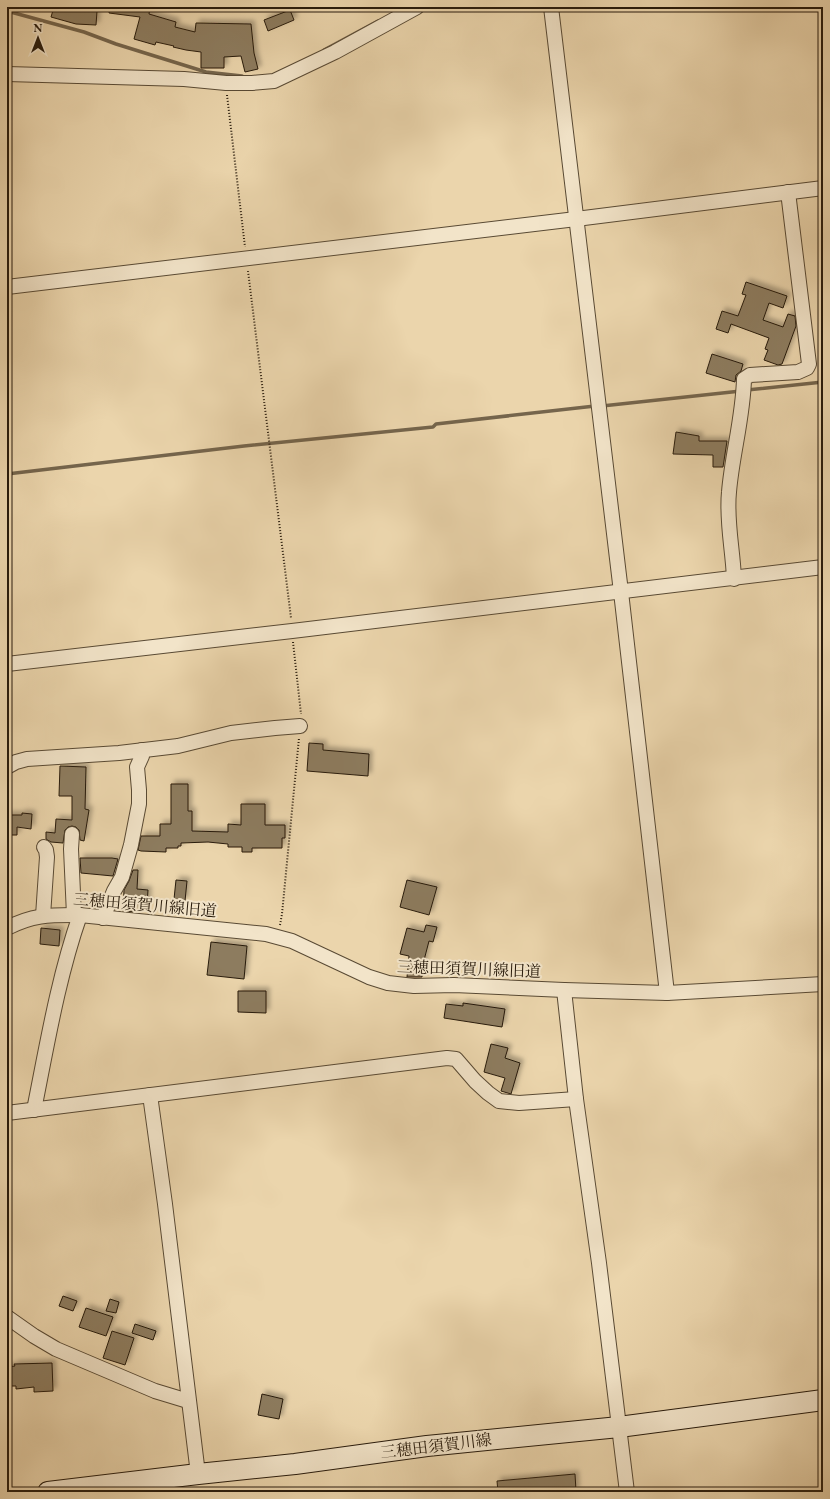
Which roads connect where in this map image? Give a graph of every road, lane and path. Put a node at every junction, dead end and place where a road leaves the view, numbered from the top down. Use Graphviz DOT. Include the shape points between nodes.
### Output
graph roads {
  1 [pos="417,7"];
  2 [pos="551,7"];
  3 [pos="7,74"];
  4 [pos="226,83"];
  5 [pos="823,188"];
  6 [pos="788,192"];
  7 [pos="576,219"];
  8 [pos="246,258"];
  9 [pos="7,287"];
  10 [pos="823,567"];
  11 [pos="734,579"];
  12 [pos="621,592"];
  13 [pos="292,631"];
  14 [pos="7,664"];
  15 [pos="300,726"];
  16 [pos="142,750"];
  17 [pos="7,767"];
  18 [pos="72,834"];
  19 [pos="44,847"];
  20 [pos="77,915"];
  21 [pos="43,916"];
  22 [pos="104,918"];
  23 [pos="7,928"];
  24 [pos="278,936"];
  25 [pos="823,984"];
  26 [pos="564,990"];
  27 [pos="667,993"];
  28 [pos="150,1095"];
  29 [pos="576,1099"];
  30 [pos="34,1110"];
  31 [pos="7,1113"];
  32 [pos="7,1317"];
  33 [pos="823,1400"];
  34 [pos="188,1401"];
  35 [pos="619,1427"];
  36 [pos="198,1474"];
  37 [pos="48,1492"];
  38 [pos="627,1492"];
  1 -- 4 [label="street" via="335,52 274,81"];
  2 -- 7 [label="street"];
  3 -- 4 [label="street" via="184,79"];
  4 -- 8 [label="path"];
  5 -- 6 [label="street"];
  6 -- 7 [label="street"];
  6 -- 11 [label="street" via="809,364 803,371 750,375 744,379 728,493"];
  7 -- 8 [label="street"];
  7 -- 12 [label="street"];
  8 -- 9 [label="street"];
  8 -- 13 [label="path"];
  10 -- 11 [label="street"];
  11 -- 12 [label="street"];
  12 -- 13 [label="street"];
  12 -- 27 [label="street"];
  13 -- 14 [label="street"];
  13 -- 15 [label="path" via="301,713"];
  15 -- 16 [label="street" via="231,734 178,746"];
  15 -- 24 [label="path"];
  16 -- 17 [label="street" via="27,759"];
  16 -- 22 [label="street" via="137,767 139,804 131,845 123,874"];
  18 -- 20 [label="street"];
  19 -- 21 [label="street" via="47,857"];
  20 -- 21 [label="street, 三穂田須賀川線旧道"];
  20 -- 22 [label="street, 三穂田須賀川線旧道"];
  20 -- 30 [label="street"];
  21 -- 23 [label="street, 三穂田須賀川線旧道" via="30,918"];
  22 -- 24 [label="street, 三穂田須賀川線旧道"];
  24 -- 26 [label="street, 三穂田須賀川線旧道" via="388,983"];
  25 -- 27 [label="street, 三穂田須賀川線旧道"];
  26 -- 27 [label="street, 三穂田須賀川線旧道"];
  26 -- 29 [label="street"];
  28 -- 29 [label="street" via="447,1058 456,1059 499,1101 519,1103"];
  28 -- 30 [label="street"];
  28 -- 34 [label="street"];
  29 -- 35 [label="street"];
  30 -- 31 [label="street"];
  32 -- 34 [label="street" via="56,1348 155,1391"];
  33 -- 35 [label="main road, 三穂田須賀川線"];
  34 -- 36 [label="street"];
  35 -- 36 [label="main road, 三穂田須賀川線"];
  35 -- 38 [label="street"];
  36 -- 37 [label="main road, 三穂田須賀川線"];
}
